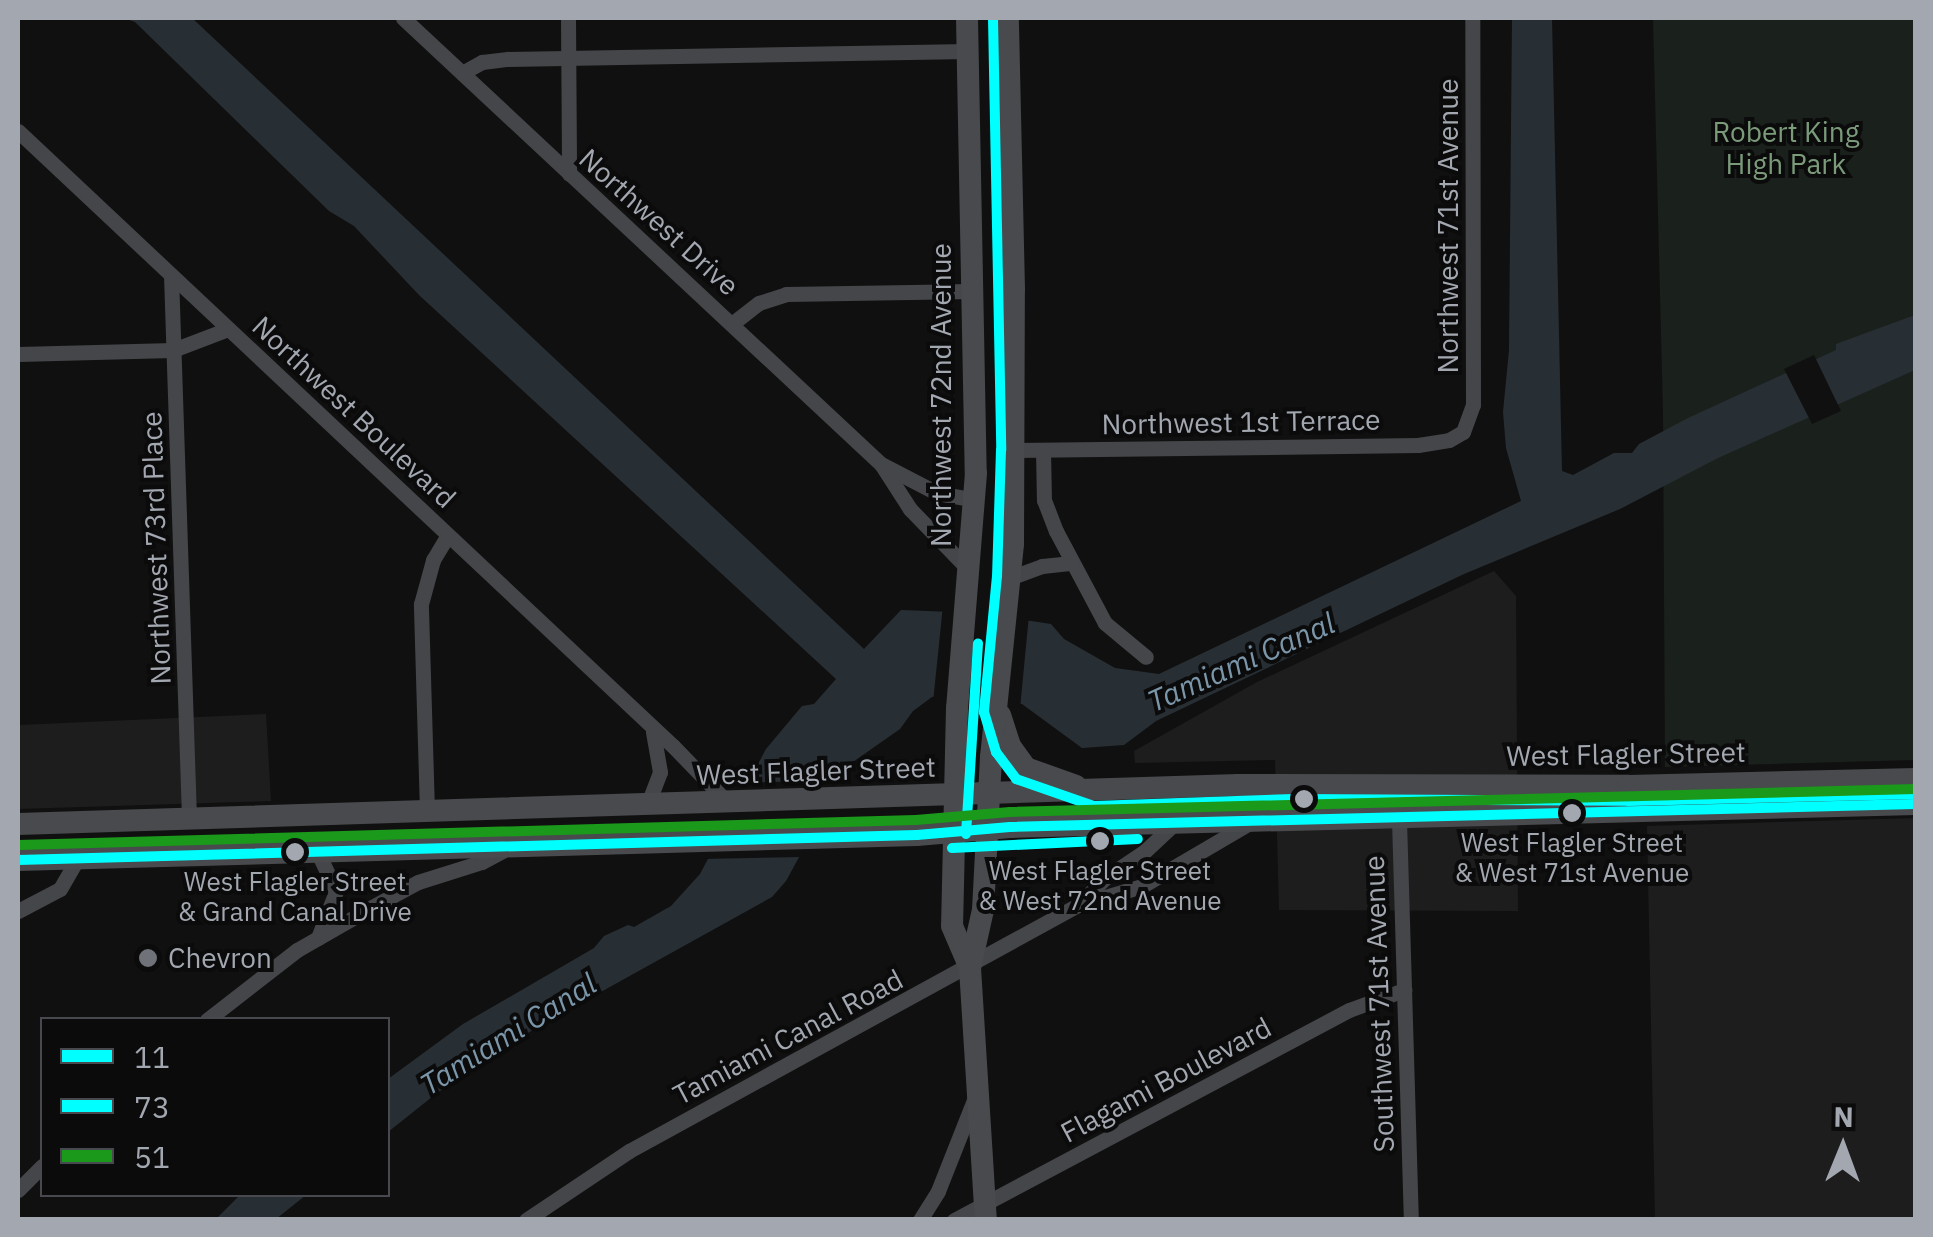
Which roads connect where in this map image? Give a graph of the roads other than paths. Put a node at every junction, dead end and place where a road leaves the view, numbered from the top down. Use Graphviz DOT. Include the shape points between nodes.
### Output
graph roads {
  1 [pos="403,18"];
  2 [pos="568,18"];
  3 [pos="967,18"];
  4 [pos="1008,18"];
  5 [pos="1472,18"];
  6 [pos="1009,50"];
  7 [pos="968,51"];
  8 [pos="568,58"];
  9 [pos="462,73"];
  10 [pos="18,131"];
  11 [pos="569,174"];
  12 [pos="171,274"];
  13 [pos="973,290"];
  14 [pos="1014,290"];
  15 [pos="732,323"];
  16 [pos="228,329"];
  17 [pos="173,350"];
  18 [pos="18,354"];
  19 [pos="1464,432"];
  20 [pos="1016,450"];
  21 [pos="1044,450"];
  22 [pos="976,451"];
  23 [pos="880,464"];
  24 [pos="975,500"];
  25 [pos="448,534"];
  26 [pos="1072,563"];
  27 [pos="970,571"];
  28 [pos="1012,577"];
  29 [pos="1146,657"];
  30 [pos="999,712"];
  31 [pos="653,732"];
  32 [pos="1916,779"];
  33 [pos="1820,781"];
  34 [pos="1398,786"];
  35 [pos="1095,791"];
  36 [pos="988,796"];
  37 [pos="953,797"];
  38 [pos="727,802"];
  39 [pos="1916,804"];
  40 [pos="646,806"];
  41 [pos="1820,807"];
  42 [pos="427,811"];
  43 [pos="1398,816"];
  44 [pos="189,819"];
  45 [pos="1255,820"];
  46 [pos="1176,823"];
  47 [pos="18,824"];
  48 [pos="987,829"];
  49 [pos="951,833"];
  50 [pos="512,846"];
  51 [pos="378,849"];
  52 [pos="318,853"];
  53 [pos="78,858"];
  54 [pos="18,860"];
  55 [pos="1078,905"];
  56 [pos="18,911"];
  57 [pos="318,938"];
  58 [pos="970,968"];
  59 [pos="1404,990"];
  60 [pos="211,1017"];
  61 [pos="978,1092"];
  62 [pos="40,1168"];
  63 [pos="18,1190"];
  64 [pos="985,1212"];
  65 [pos="526,1220"];
  66 [pos="920,1220"];
  67 [pos="954,1220"];
  68 [pos="1411,1220"];
  1 -- 9 [label="street, Northwest Drive"];
  2 -- 8 [label="street"];
  3 -- 7 [label="main road, Northwest 72nd Avenue"];
  4 -- 6 [label="main road"];
  5 -- 19 [label="street, Northwest 71st Avenue" via="1473,406"];
  6 -- 7 [label="main road"];
  6 -- 14 [label="main road"];
  7 -- 8 [label="street"];
  7 -- 13 [label="main road, Northwest 72nd Avenue"];
  8 -- 9 [label="street" via="494,60"];
  8 -- 11 [label="street"];
  9 -- 11 [label="street, Northwest Drive"];
  10 -- 12 [label="street, Northwest Boulevard"];
  11 -- 15 [label="street, Northwest Drive"];
  12 -- 16 [label="street, Northwest Boulevard"];
  12 -- 17 [label="street, Northwest 73rd Place"];
  13 -- 14 [label="main road"];
  13 -- 15 [label="street" via="786,294 759,302"];
  13 -- 22 [label="main road, Northwest 72nd Avenue"];
  14 -- 20 [label="main road"];
  15 -- 23 [label="street, Northwest Drive"];
  16 -- 17 [label="street"];
  16 -- 25 [label="street, Northwest Boulevard"];
  17 -- 18 [label="street"];
  17 -- 44 [label="street, Northwest 73rd Place"];
  19 -- 21 [label="street, Northwest 1st Terrace" via="1418,445"];
  20 -- 21 [label="street, Northwest 1st Terrace"];
  20 -- 22 [label="main road"];
  20 -- 28 [label="main road"];
  21 -- 26 [label="street" via="1044,500"];
  22 -- 24 [label="main road, Northwest 72nd Avenue"];
  23 -- 24 [label="street, Northwest Drive" via="937,494"];
  23 -- 27 [label="street, Northwest Drive" via="910,509"];
  24 -- 27 [label="main road, Northwest 72nd Avenue"];
  25 -- 31 [label="street, Northwest Boulevard"];
  25 -- 42 [label="street" via="421,604"];
  26 -- 28 [label="street"];
  26 -- 29 [label="street" via="1105,623"];
  27 -- 37 [label="main road, Northwest 72nd Avenue"];
  28 -- 30 [label="main road"];
  30 -- 35 [label="main road" via="1026,768"];
  30 -- 36 [label="main road"];
  31 -- 38 [label="street, Northwest Boulevard"];
  31 -- 40 [label="street" via="660,772"];
  32 -- 33 [label="main road, West Flagler Street"];
  33 -- 34 [label="main road, West Flagler Street"];
  33 -- 41 [label="main road"];
  34 -- 35 [label="main road, West Flagler Street"];
  34 -- 43 [label="street, Southwest 71st Avenue"];
  35 -- 36 [label="main road, West Flagler Street"];
  36 -- 37 [label="main road, West Flagler Street"];
  36 -- 48 [label="main road"];
  37 -- 38 [label="main road, West Flagler Street"];
  37 -- 49 [label="main road, Northwest 72nd Avenue"];
  38 -- 40 [label="main road, West Flagler Street"];
  39 -- 41 [label="main road, West Flagler Street"];
  40 -- 42 [label="main road, West Flagler Street"];
  41 -- 43 [label="main road, West Flagler Street"];
  42 -- 44 [label="main road, West Flagler Street"];
  42 -- 51 [label="main road" via="411,835"];
  43 -- 45 [label="main road, West Flagler Street"];
  43 -- 59 [label="street, Southwest 71st Avenue"];
  44 -- 47 [label="main road, West Flagler Street"];
  45 -- 46 [label="main road, West Flagler Street"];
  45 -- 55 [label="street, Tamiami Canal Road" via="1142,886"];
  46 -- 48 [label="main road, West Flagler Street"];
  46 -- 55 [label="street, Tamiami Canal Road"];
  48 -- 49 [label="main road, West Flagler Street"];
  48 -- 58 [label="main road" via="983,910"];
  49 -- 50 [label="main road, West Flagler Street"];
  49 -- 58 [label="main road, Northwest 72nd Avenue" via="952,926"];
  50 -- 51 [label="main road, West Flagler Street"];
  50 -- 57 [label="street" via="416,883"];
  51 -- 52 [label="main road, West Flagler Street"];
  52 -- 53 [label="main road, West Flagler Street"];
  52 -- 57 [label="street" via="336,891"];
  53 -- 54 [label="main road, West Flagler Street"];
  53 -- 56 [label="street" via="66,884"];
  55 -- 58 [label="street, Tamiami Canal Road"];
  57 -- 60 [label="street"];
  58 -- 61 [label="main road"];
  58 -- 65 [label="street, Tamiami Canal Road" via="629,1152"];
  59 -- 64 [label="street, Flagami Boulevard" via="1349,1010"];
  59 -- 68 [label="street, Southwest 71st Avenue"];
  61 -- 64 [label="main road"];
  61 -- 66 [label="street"];
  62 -- 63 [label="street"];
  64 -- 67 [label="street, Flagami Boulevard"];
}
